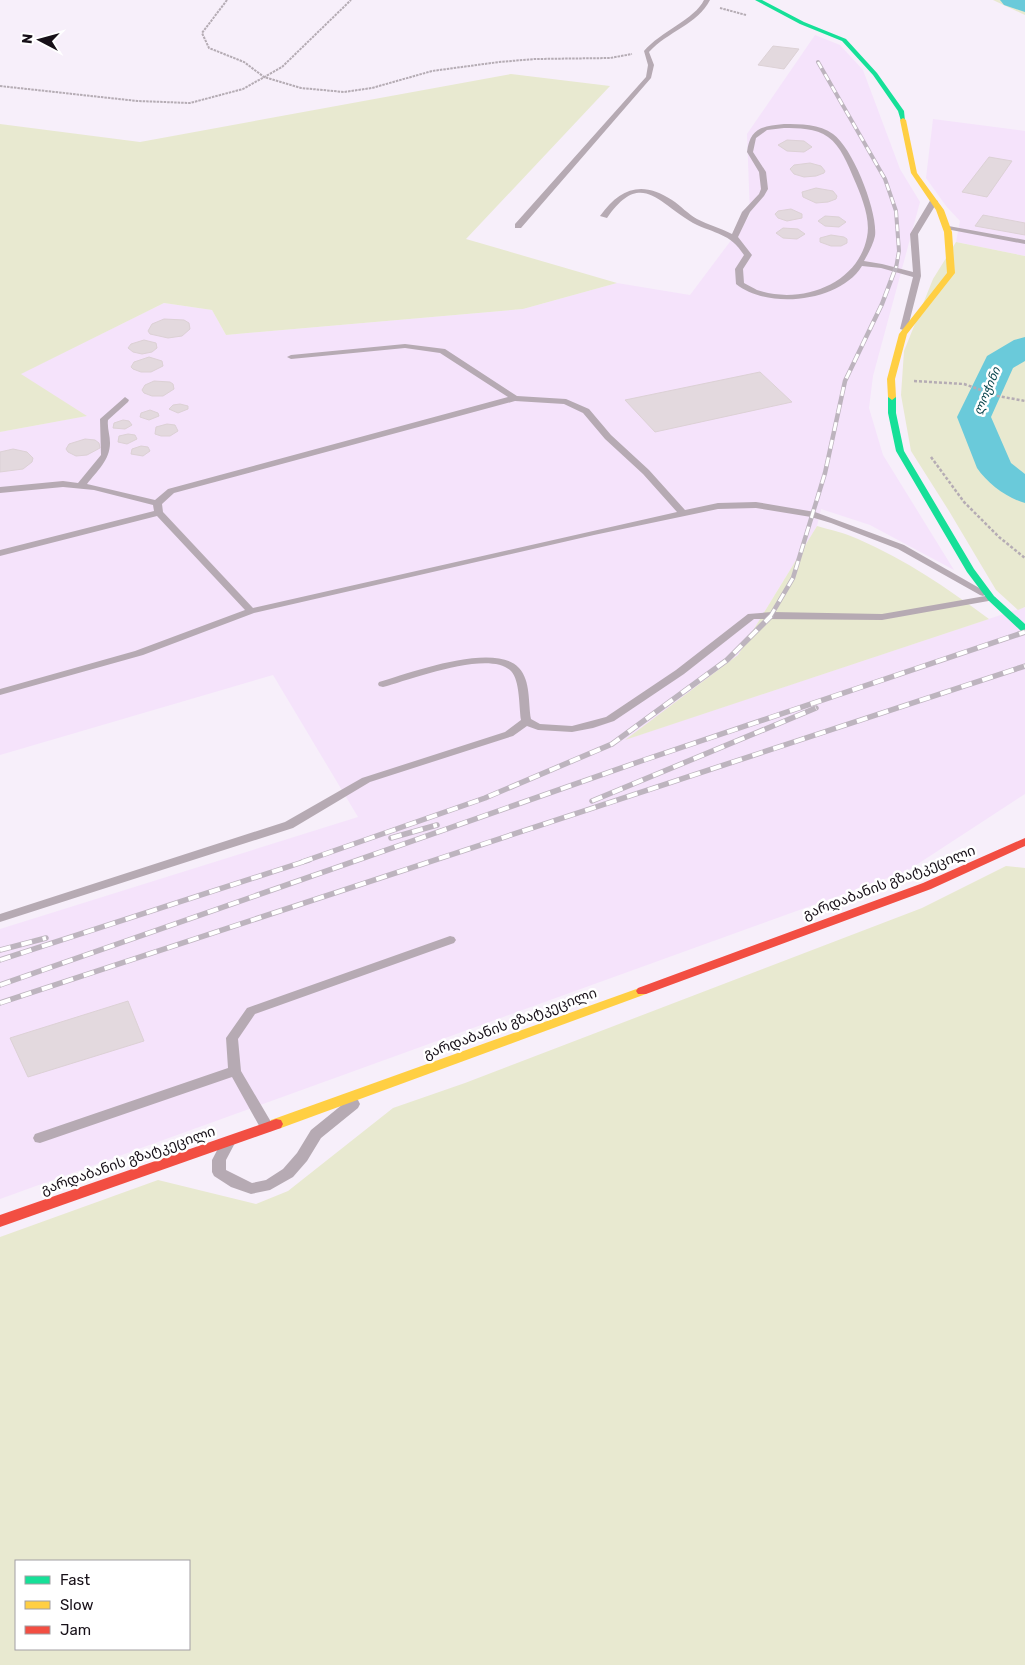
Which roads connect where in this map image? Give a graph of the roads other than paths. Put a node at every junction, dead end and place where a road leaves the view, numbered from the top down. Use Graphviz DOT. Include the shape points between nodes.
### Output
graph roads {
  1 [pos="707,0"];
  2 [pos="758,0"];
  3 [pos="934,201"];
  4 [pos="604,216"];
  5 [pos="518,226"];
  6 [pos="946,227"];
  7 [pos="734,237"];
  8 [pos="1025,242"];
  9 [pos="859,264"];
  10 [pos="917,276"];
  11 [pos="903,334"];
  12 [pos="291,357"];
  13 [pos="515,398"];
  14 [pos="125,400"];
  15 [pos="80,486"];
  16 [pos="0,490"];
  17 [pos="157,503"];
  18 [pos="683,513"];
  19 [pos="159,514"];
  20 [pos="0,553"];
  21 [pos="991,598"];
  22 [pos="251,611"];
  23 [pos="1025,629"];
  24 [pos="383,684"];
  25 [pos="0,692"];
  26 [pos="526,721"];
  27 [pos="1023,845"];
  28 [pos="0,918"];
  29 [pos="450,940"];
  30 [pos="235,1071"];
  31 [pos="370,1090"];
  32 [pos="267,1127"];
  33 [pos="40,1138"];
  34 [pos="230,1140"];
  35 [pos="0,1221"];
  1 -- 5 [label="lane" via="691,18 662,36 646,52 651,65 649,77"];
  2 -- 3 [label="street" via="844,40 875,74 900,111 914,173"];
  3 -- 6 [label="street"];
  3 -- 10 [label="lane" via="914,234"];
  4 -- 7 [label="lane" via="614,201 637,191 659,196 692,219"];
  6 -- 8 [label="lane"];
  6 -- 11 [label="street" via="951,273"];
  7 -- 9 [label="lane" via="748,254 739,269 740,284 757,292 792,296 828,290 852,274"];
  7 -- 9 [label="lane" via="747,211 762,194 766,182 763,171 750,152 752,139 759,131 777,127 819,129 833,136 854,169 867,208 872,236"];
  9 -- 10 [label="lane" via="882,266"];
  10 -- 11 [label="lane"];
  11 -- 21 [label="street" via="891,379 892,413 900,451 970,570"];
  12 -- 13 [label="lane" via="405,346 442,351"];
  13 -- 17 [label="lane" via="171,491"];
  13 -- 18 [label="lane" via="566,402 586,410"];
  14 -- 15 [label="lane" via="104,419 105,455"];
  15 -- 16 [label="lane" via="63,484"];
  15 -- 17 [label="lane"];
  17 -- 19 [label="lane"];
  18 -- 21 [label="lane" via="718,506 756,505 812,514 901,547"];
  18 -- 22 [label="lane"];
  19 -- 20 [label="lane"];
  19 -- 22 [label="lane"];
  21 -- 23 [label="street"];
  21 -- 26 [label="lane" via="882,617 751,616 680,672 610,719 572,729 538,727"];
  22 -- 25 [label="lane" via="139,652"];
  24 -- 26 [label="lane" via="470,661 506,662 520,677"];
  26 -- 28 [label="lane" via="510,734 366,780 289,825"];
  27 -- 31 [label="street, გარდაბანის გზატკეცილი" via="927,886"];
  29 -- 30 [label="lane" via="251,1011 232,1038"];
  30 -- 32 [label="lane"];
  30 -- 33 [label="lane"];
  31 -- 32 [label="street, გარდაბანის გზატკეცილი"];
  31 -- 34 [label="lane" via="316,1134 288,1173 270,1185 251,1189 219,1172 219,1160"];
  32 -- 34 [label="street, გარდაბანის გზატკეცილი"];
  34 -- 35 [label="street, გარდაბანის გზატკეცილი"];
}
